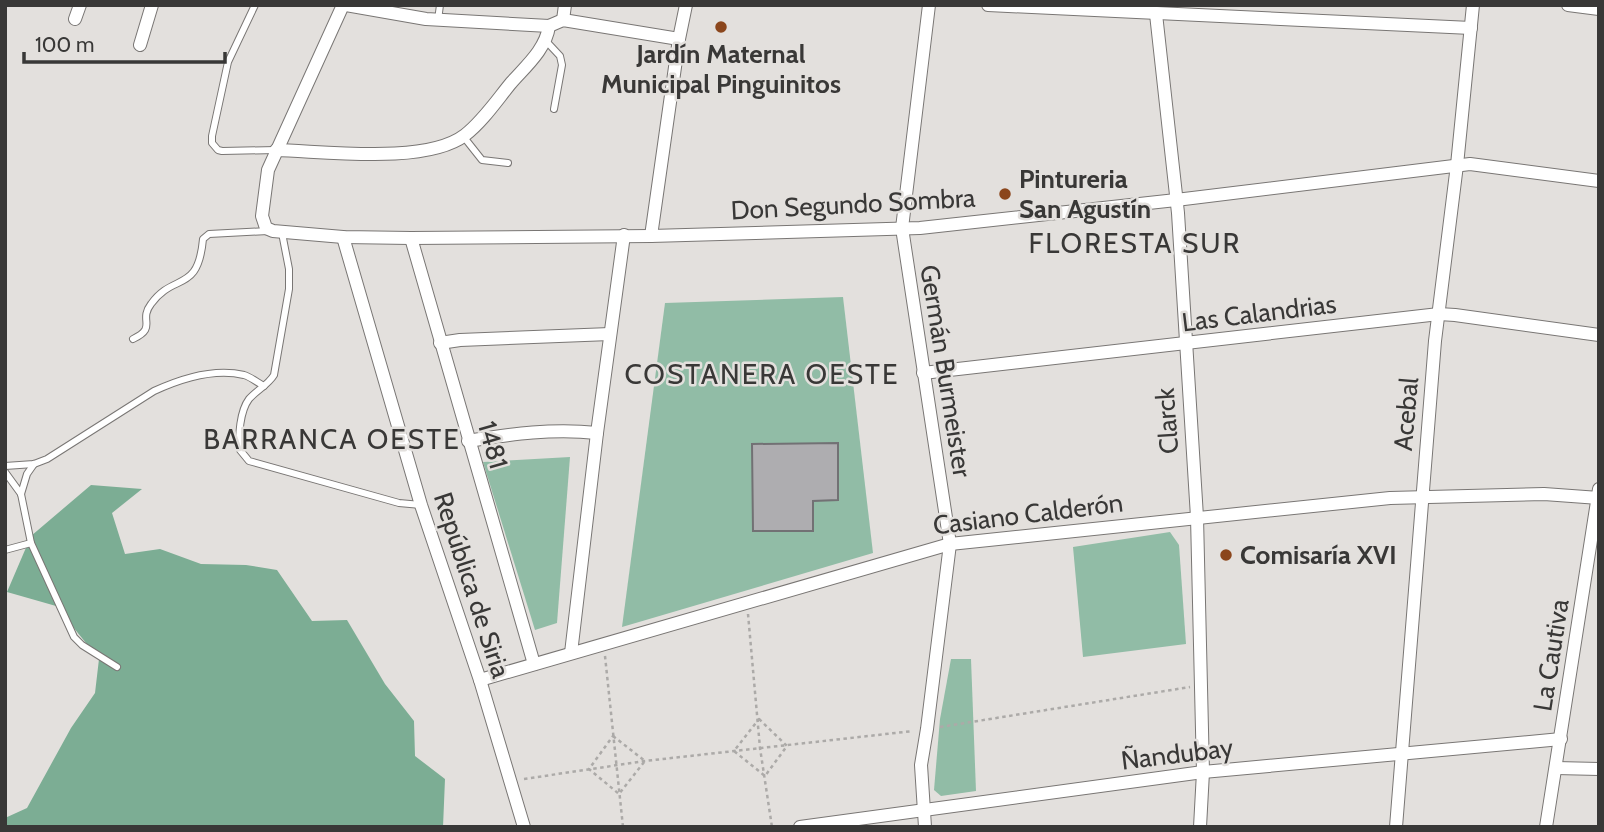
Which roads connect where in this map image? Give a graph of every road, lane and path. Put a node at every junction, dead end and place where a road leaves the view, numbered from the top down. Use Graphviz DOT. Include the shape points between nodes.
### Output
graph roads {
  1 [pos="80,5"];
  2 [pos="152,5"];
  3 [pos="255,5"];
  4 [pos="344,5"];
  5 [pos="440,5"];
  6 [pos="565,5"];
  7 [pos="687,5"];
  8 [pos="929,5"];
  9 [pos="988,5"];
  10 [pos="1473,5"];
  11 [pos="1568,5"];
  12 [pos="1080,7"];
  13 [pos="1599,9"];
  14 [pos="1156,14"];
  15 [pos="75,19"];
  16 [pos="438,20"];
  17 [pos="563,20"];
  18 [pos="549,26"];
  19 [pos="1471,28"];
  20 [pos="679,39"];
  21 [pos="546,41"];
  22 [pos="140,45"];
  23 [pos="554,109"];
  24 [pos="463,136"];
  25 [pos="276,150"];
  26 [pos="508,163"];
  27 [pos="1457,165"];
  28 [pos="1599,181"];
  29 [pos="1176,200"];
  30 [pos="902,228"];
  31 [pos="278,232"];
  32 [pos="624,235"];
  33 [pos="651,236"];
  34 [pos="343,237"];
  35 [pos="411,238"];
  36 [pos="1439,314"];
  37 [pos="610,334"];
  38 [pos="1599,335"];
  39 [pos="133,338"];
  40 [pos="440,343"];
  41 [pos="1185,344"];
  42 [pos="923,373"];
  43 [pos="264,386"];
  44 [pos="597,433"];
  45 [pos="468,441"];
  46 [pos="34,464"];
  47 [pos="5,466"];
  48 [pos="5,472"];
  49 [pos="21,494"];
  50 [pos="1598,495"];
  51 [pos="1422,497"];
  52 [pos="421,505"];
  53 [pos="1197,517"];
  54 [pos="31,542"];
  55 [pos="950,544"];
  56 [pos="5,550"];
  57 [pos="748,611"];
  58 [pos="571,653"];
  59 [pos="605,655"];
  60 [pos="534,664"];
  61 [pos="117,667"];
  62 [pos="480,680"];
  63 [pos="1200,685"];
  64 [pos="759,719"];
  65 [pos="927,729"];
  66 [pos="613,736"];
  67 [pos="1560,739"];
  68 [pos="787,746"];
  69 [pos="760,748"];
  70 [pos="734,751"];
  71 [pos="1401,754"];
  72 [pos="645,761"];
  73 [pos="616,765"];
  74 [pos="1556,768"];
  75 [pos="589,769"];
  76 [pos="1599,769"];
  77 [pos="1203,772"];
  78 [pos="765,776"];
  79 [pos="510,781"];
  80 [pos="619,794"];
  81 [pos="923,809"];
  82 [pos="524,827"];
  83 [pos="623,827"];
  84 [pos="772,827"];
  85 [pos="800,827"];
  86 [pos="925,827"];
  87 [pos="1200,827"];
  88 [pos="1396,827"];
  89 [pos="1546,827"];
  1 -- 15 [label="street"];
  2 -- 22 [label="street"];
  3 -- 25 [label="lane" via="228,62 212,143 222,151"];
  4 -- 16 [label="street"];
  4 -- 25 [label="street"];
  5 -- 16 [label="lane"];
  6 -- 17 [label="street"];
  7 -- 20 [label="street"];
  8 -- 30 [label="street, Germán Burmeister"];
  9 -- 12 [label="street"];
  10 -- 19 [label="street, Acebal"];
  11 -- 13 [label="street"];
  12 -- 14 [label="street"];
  14 -- 19 [label="street"];
  14 -- 29 [label="street, Clarck"];
  16 -- 18 [label="street"];
  17 -- 18 [label="street"];
  17 -- 20 [label="street"];
  18 -- 21 [label="street"];
  19 -- 27 [label="street, Acebal"];
  20 -- 33 [label="street"];
  21 -- 23 [label="lane" via="562,65"];
  21 -- 24 [label="street"];
  24 -- 25 [label="street" via="442,147 414,153"];
  24 -- 26 [label="lane" via="482,160"];
  25 -- 31 [label="street" via="268,170 262,216 267,228"];
  27 -- 28 [label="street, Don Segundo Sombra"];
  27 -- 29 [label="street, Don Segundo Sombra"];
  27 -- 36 [label="street, Acebal"];
  29 -- 30 [label="street, Don Segundo Sombra"];
  29 -- 41 [label="street, Clarck"];
  30 -- 33 [label="street, Don Segundo Sombra"];
  30 -- 42 [label="street, Germán Burmeister"];
  31 -- 34 [label="street, Don Segundo Sombra"];
  31 -- 39 [label="lane" via="209,234 203,239 201,259 192,276 153,300 147,309 148,329"];
  31 -- 43 [label="lane" via="289,269 289,289 274,375"];
  32 -- 33 [label="street, Don Segundo Sombra"];
  32 -- 35 [label="street, Don Segundo Sombra"];
  32 -- 37 [label="street"];
  34 -- 35 [label="street, Don Segundo Sombra"];
  34 -- 52 [label="street, República de Siria"];
  35 -- 40 [label="street, 1481"];
  36 -- 38 [label="street, Las Calandrias"];
  36 -- 41 [label="street, Las Calandrias"];
  36 -- 51 [label="street, Acebal"];
  37 -- 40 [label="street"];
  37 -- 44 [label="street"];
  40 -- 45 [label="street, 1481"];
  41 -- 42 [label="street, Las Calandrias"];
  41 -- 53 [label="street, Clarck"];
  42 -- 55 [label="street, Germán Burmeister"];
  43 -- 46 [label="lane" via="244,375 213,374 171,383"];
  43 -- 52 [label="lane" via="244,407 239,443 249,461 399,503"];
  44 -- 45 [label="street" via="554,430"];
  44 -- 58 [label="street"];
  45 -- 60 [label="street, 1481"];
  46 -- 47 [label="lane"];
  46 -- 49 [label="lane"];
  48 -- 49 [label="lane"];
  49 -- 54 [label="lane"];
  50 -- 51 [label="street, Casiano Calderón"];
  50 -- 67 [label="street, La Cautiva"];
  51 -- 53 [label="street, Casiano Calderón"];
  51 -- 71 [label="street, Acebal"];
  52 -- 62 [label="street, República de Siria"];
  53 -- 55 [label="street, Casiano Calderón"];
  53 -- 63 [label="street, Clarck"];
  54 -- 56 [label="lane"];
  54 -- 61 [label="lane" via="75,637"];
  55 -- 58 [label="street, Casiano Calderón"];
  55 -- 65 [label="street, Germán Burmeister"];
  57 -- 64 [label="path"];
  58 -- 60 [label="street, Casiano Calderón"];
  59 -- 66 [label="path"];
  60 -- 62 [label="street, Casiano Calderón"];
  62 -- 79 [label="street, República de Siria"];
  63 -- 65 [label="path"];
  63 -- 77 [label="street, Clarck"];
  64 -- 68 [label="path"];
  64 -- 69 [label="path"];
  64 -- 70 [label="path"];
  65 -- 68 [label="path"];
  65 -- 81 [label="street, Germán Burmeister" via="921,765"];
  66 -- 72 [label="path"];
  66 -- 73 [label="path"];
  66 -- 75 [label="path"];
  67 -- 71 [label="street, Ñandubay"];
  67 -- 74 [label="street, La Cautiva"];
  68 -- 69 [label="path"];
  68 -- 78 [label="path"];
  69 -- 70 [label="path"];
  69 -- 78 [label="path"];
  70 -- 72 [label="path"];
  70 -- 78 [label="path"];
  71 -- 77 [label="street, Ñandubay"];
  71 -- 88 [label="street, Acebal"];
  72 -- 73 [label="path"];
  72 -- 80 [label="path"];
  73 -- 75 [label="path"];
  73 -- 80 [label="path"];
  74 -- 76 [label="street"];
  74 -- 89 [label="street, La Cautiva"];
  75 -- 79 [label="path"];
  75 -- 80 [label="path"];
  77 -- 81 [label="street, Ñandubay"];
  77 -- 87 [label="street, Clarck"];
  78 -- 84 [label="path"];
  79 -- 82 [label="street, República de Siria"];
  80 -- 83 [label="path"];
  81 -- 85 [label="street, Ñandubay"];
  81 -- 86 [label="street, Germán Burmeister"];
}
